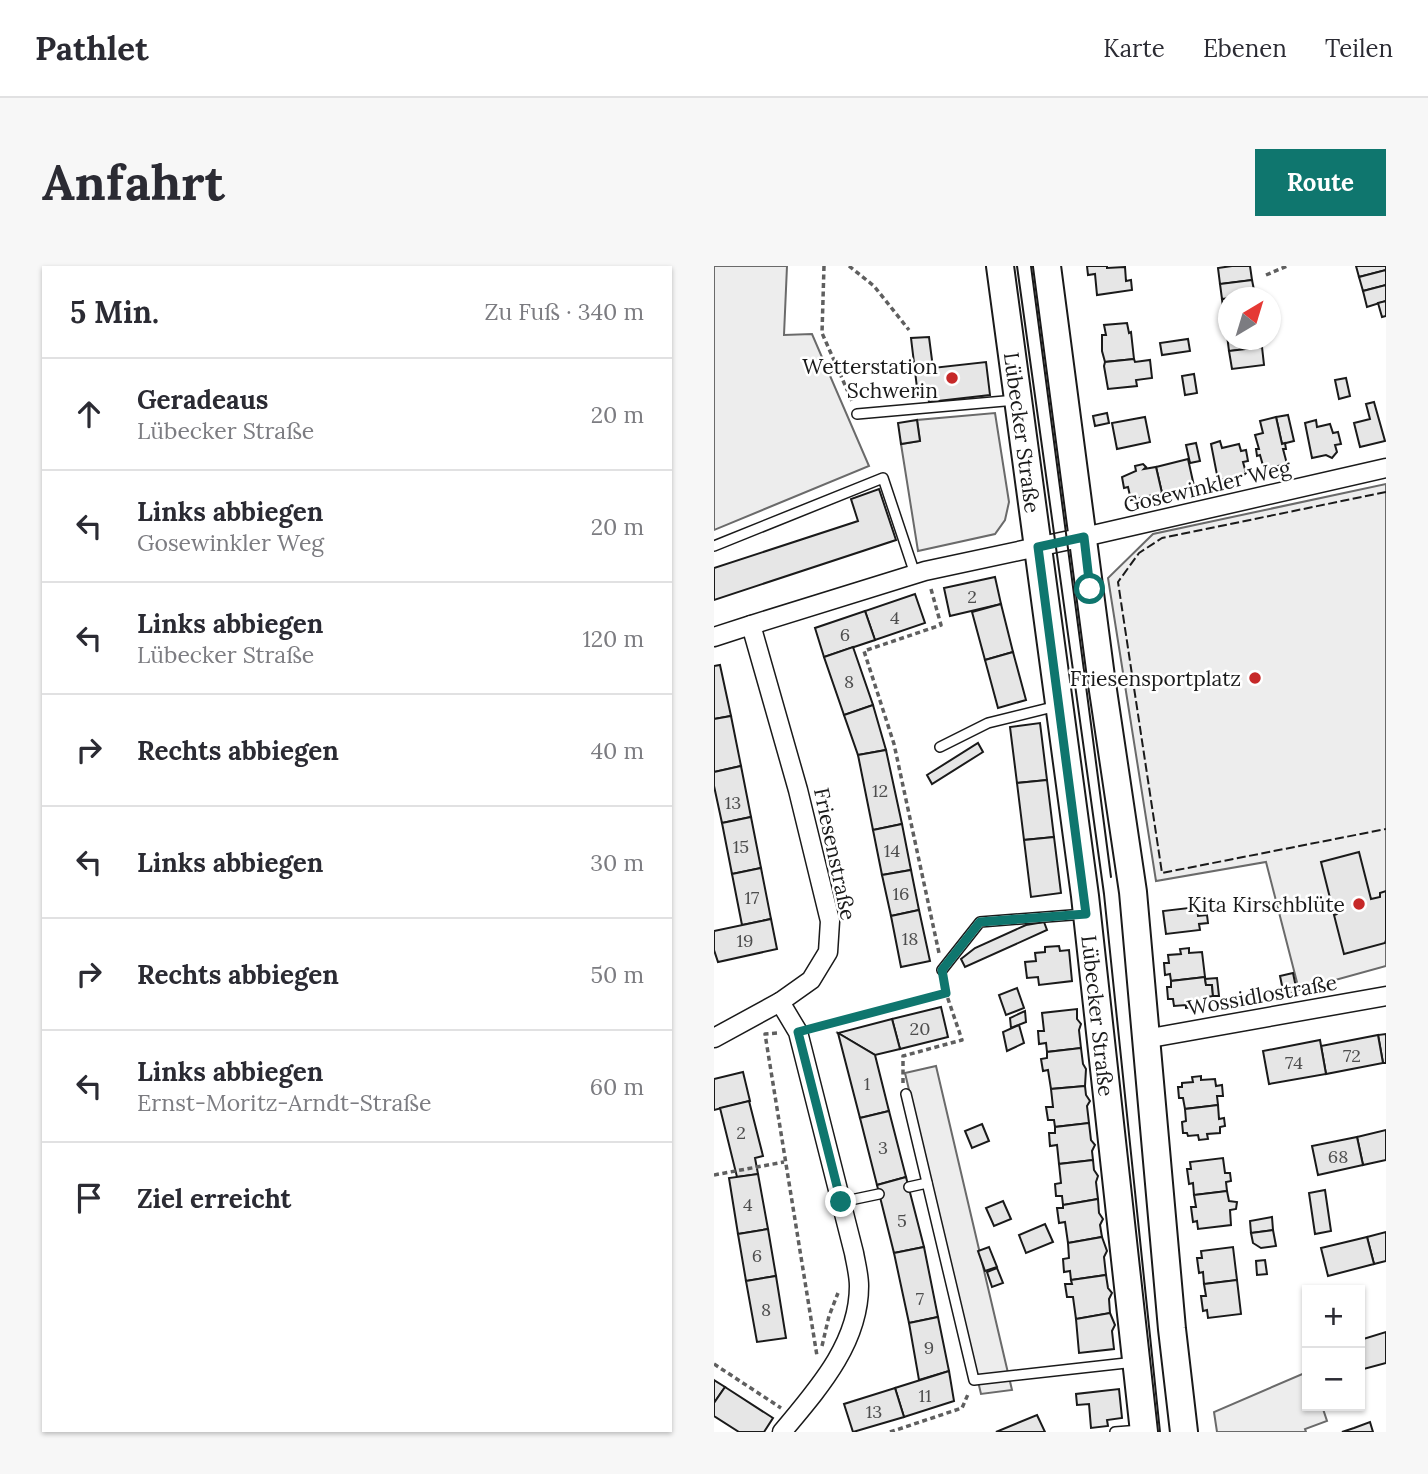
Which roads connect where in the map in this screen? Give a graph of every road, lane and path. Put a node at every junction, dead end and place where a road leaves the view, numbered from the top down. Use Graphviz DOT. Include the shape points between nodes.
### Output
graph roads {
  1 [pos="824,266"];
  2 [pos="849,266"];
  3 [pos="1000,266"];
  4 [pos="1047,266"];
  5 [pos="1287,266"];
  6 [pos="1266,275"];
  7 [pos="909,330"];
  8 [pos="1019,400"];
  9 [pos="857,414"];
  10 [pos="1386,468"];
  11 [pos="1084,537"];
  12 [pos="714,545"];
  13 [pos="1038,547"];
  14 [pos="922,577"];
  15 [pos="751,625"];
  16 [pos="714,636"];
  17 [pos="1058,706"];
  18 [pos="940,747"];
  19 [pos="1086,914"];
  20 [pos="942,970"];
  21 [pos="946,993"];
  22 [pos="1386,996"];
  23 [pos="780,1002"];
  24 [pos="798,1032"];
  25 [pos="714,1038"];
  26 [pos="1145,1039"];
  27 [pos="906,1094"];
  28 [pos="785,1162"];
  29 [pos="714,1175"];
  30 [pos="927,1183"];
  31 [pos="909,1187"];
  32 [pos="879,1194"];
  33 [pos="841,1202"];
  34 [pos="818,1362"];
  35 [pos="1137,1362"];
  36 [pos="714,1364"];
  37 [pos="974,1380"];
  38 [pos="794,1417"];
  39 [pos="1144,1431"];
  40 [pos="782,1432"];
  41 [pos="890,1432"];
  42 [pos="1115,1432"];
  43 [pos="1184,1432"];
  1 -- 9 [label="path" via="822,333"];
  2 -- 7 [label="path" via="874,286"];
  3 -- 8 [label="street, Lübecker Straße"];
  4 -- 11 [label="street, Lübecker Straße"];
  5 -- 6 [label="path"];
  8 -- 9 [label="lane"];
  8 -- 13 [label="street, Lübecker Straße"];
  10 -- 11 [label="street, Gosewinkler Weg"];
  11 -- 13 [label="street, Gosewinkler Weg"];
  11 -- 26 [label="street, Lübecker Straße" via="1133,892"];
  12 -- 14 [label="lane" via="883,478"];
  13 -- 14 [label="street"];
  13 -- 17 [label="street, Lübecker Straße"];
  14 -- 15 [label="street"];
  14 -- 20 [label="path" via="941,625 864,651 894,744"];
  15 -- 16 [label="street"];
  15 -- 23 [label="street, Friesenstraße" via="830,921 828,952 811,980"];
  17 -- 18 [label="lane" via="988,723"];
  17 -- 19 [label="street, Lübecker Straße"];
  19 -- 20 [label="lane" via="980,922"];
  19 -- 35 [label="street, Lübecker Straße"];
  20 -- 21 [label="path"];
  21 -- 24 [label="path"];
  21 -- 27 [label="path" via="962,1040 903,1056"];
  22 -- 26 [label="street, Wossidlostraße"];
  23 -- 24 [label="street"];
  23 -- 25 [label="street, Friesenstraße"];
  24 -- 28 [label="path" via="765,1034"];
  24 -- 33 [label="street"];
  26 -- 43 [label="street, Lübecker Straße"];
  27 -- 30 [label="lane"];
  28 -- 29 [label="path"];
  28 -- 34 [label="path"];
  30 -- 31 [label="lane"];
  30 -- 37 [label="lane"];
  32 -- 33 [label="lane"];
  33 -- 38 [label="street" via="859,1284 856,1314 843,1352"];
  35 -- 37 [label="lane"];
  35 -- 39 [label="street, Lübecker Straße"];
  36 -- 38 [label="path"];
  37 -- 41 [label="path" via="962,1408"];
  38 -- 40 [label="street"];
  39 -- 42 [label="lane"];
}
